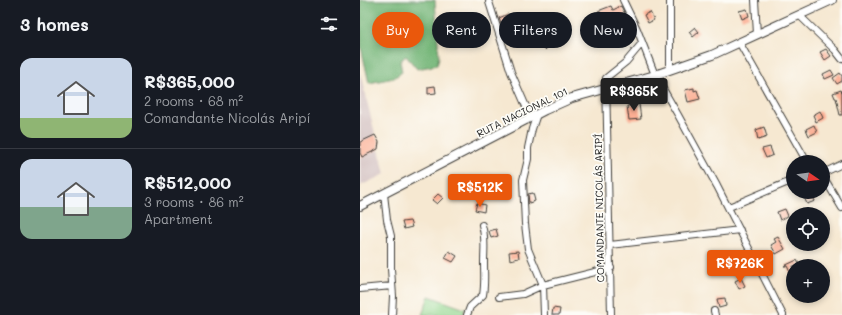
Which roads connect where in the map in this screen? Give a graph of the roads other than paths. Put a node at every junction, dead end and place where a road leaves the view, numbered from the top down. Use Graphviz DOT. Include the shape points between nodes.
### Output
graph roads {
  1 [pos="490,0"];
  2 [pos="623,0"];
  3 [pos="670,0"];
  4 [pos="755,0"];
  5 [pos="832,0"];
  6 [pos="799,15"];
  7 [pos="757,34"];
  8 [pos="739,42"];
  9 [pos="642,43"];
  10 [pos="842,59"];
  11 [pos="670,70"];
  12 [pos="655,75"];
  13 [pos="607,89"];
  14 [pos="534,116"];
  15 [pos="803,155"];
  16 [pos="842,164"];
  17 [pos="830,169"];
  18 [pos="786,183"];
  19 [pos="830,188"];
  20 [pos="384,194"];
  21 [pos="360,206"];
  22 [pos="729,207"];
  23 [pos="842,208"];
  24 [pos="482,225"];
  25 [pos="740,230"];
  26 [pos="610,245"];
  27 [pos="611,268"];
  28 [pos="392,286"];
  29 [pos="543,286"];
  30 [pos="360,289"];
  31 [pos="499,297"];
  32 [pos="392,315"];
  33 [pos="467,315"];
  34 [pos="544,315"];
  35 [pos="611,315"];
  36 [pos="783,315"];
  1 -- 14 [label="street" via="511,72"];
  2 -- 9 [label="street"];
  3 -- 11 [label="street"];
  4 -- 7 [label="street"];
  5 -- 6 [label="main road, RUTA NACIONAL 101"];
  6 -- 7 [label="main road, RUTA NACIONAL 101"];
  6 -- 10 [label="street"];
  7 -- 8 [label="main road, RUTA NACIONAL 101"];
  8 -- 11 [label="main road, RUTA NACIONAL 101"];
  8 -- 15 [label="street"];
  9 -- 12 [label="street"];
  9 -- 13 [label="street, COMANDANTE NICOLÁS ARIPÍ" via="626,62 606,78"];
  11 -- 12 [label="main road, RUTA NACIONAL 101"];
  12 -- 13 [label="main road, RUTA NACIONAL 101"];
  12 -- 22 [label="street"];
  13 -- 14 [label="main road, RUTA NACIONAL 101" via="572,98"];
  13 -- 26 [label="street, COMANDANTE NICOLÁS ARIPÍ"];
  14 -- 20 [label="main road, RUTA NACIONAL 101"];
  14 -- 29 [label="street" via="523,180 525,224 528,249"];
  16 -- 17 [label="street"];
  18 -- 22 [label="street"];
  19 -- 23 [label="street"];
  20 -- 21 [label="main road, RUTA NACIONAL 101"];
  20 -- 28 [label="street" via="391,236"];
  22 -- 25 [label="street"];
  24 -- 33 [label="street" via="485,237 485,283 483,295 470,306"];
  25 -- 26 [label="street"];
  25 -- 36 [label="street"];
  26 -- 27 [label="street, COMANDANTE NICOLÁS ARIPÍ"];
  27 -- 29 [label="street"];
  27 -- 35 [label="street, COMANDANTE NICOLÁS ARIPÍ"];
  28 -- 30 [label="street"];
  28 -- 32 [label="street"];
  29 -- 31 [label="street" via="523,294"];
  29 -- 34 [label="street"];
}
